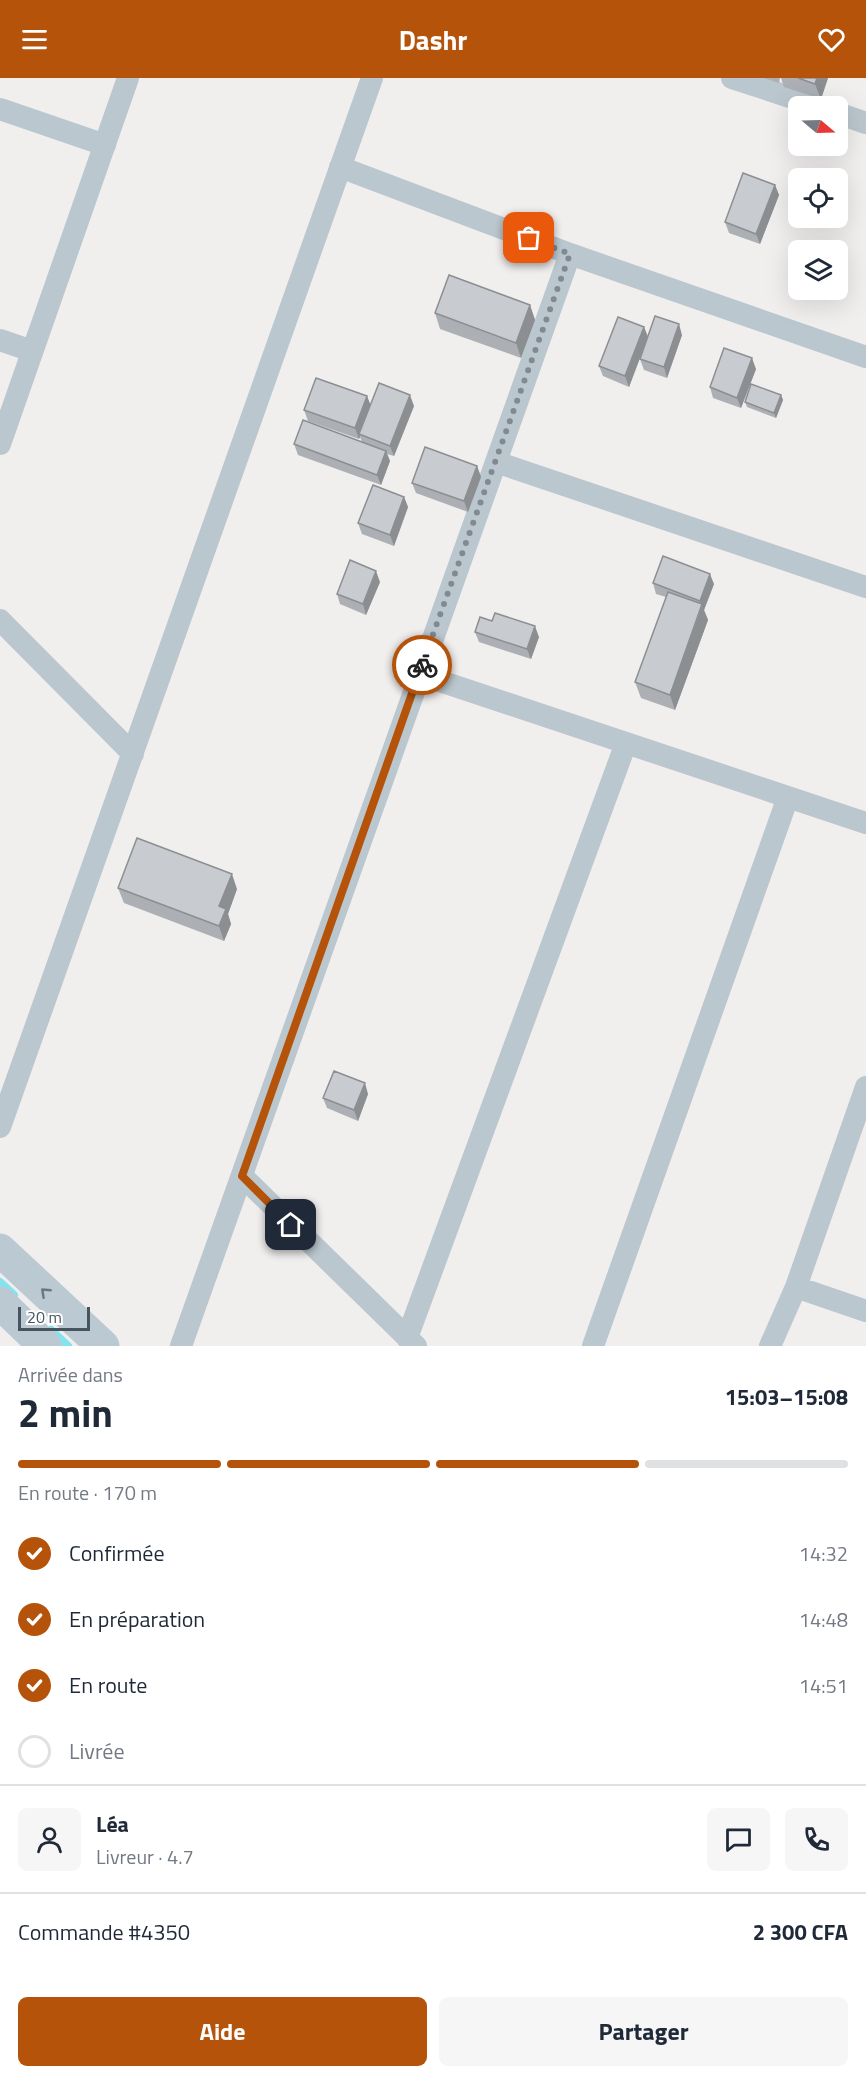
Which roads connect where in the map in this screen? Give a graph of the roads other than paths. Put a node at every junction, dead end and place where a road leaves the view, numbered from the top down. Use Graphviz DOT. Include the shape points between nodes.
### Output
graph roads {
  1 [pos="128,78"];
  2 [pos="372,78"];
  3 [pos="732,78"];
  4 [pos="788,96"];
  5 [pos="0,109"];
  6 [pos="848,117"];
  7 [pos="866,123"];
  8 [pos="105,145"];
  9 [pos="340,167"];
  10 [pos="570,254"];
  11 [pos="0,340"];
  12 [pos="32,351"];
  13 [pos="866,357"];
  14 [pos="0,444"];
  15 [pos="496,462"];
  16 [pos="866,587"];
  17 [pos="0,620"];
  18 [pos="418,674"];
  19 [pos="626,743"];
  20 [pos="133,754"];
  21 [pos="788,797"];
  22 [pos="866,823"];
  23 [pos="866,1087"];
  24 [pos="0,1127"];
  25 [pos="242,1176"];
  26 [pos="0,1250"];
  27 [pos="796,1287"];
  28 [pos="0,1303"];
  29 [pos="866,1311"];
  30 [pos="411,1342"];
  31 [pos="45,1346"];
  32 [pos="104,1346"];
  33 [pos="181,1346"];
  34 [pos="593,1346"];
  35 [pos="770,1346"];
  1 -- 8 [label="street"];
  2 -- 9 [label="street"];
  3 -- 4 [label="street"];
  5 -- 8 [label="street"];
  6 -- 7 [label="street"];
  8 -- 12 [label="street"];
  9 -- 10 [label="street"];
  9 -- 20 [label="street"];
  10 -- 13 [label="street"];
  10 -- 15 [label="street"];
  11 -- 12 [label="street"];
  12 -- 14 [label="street"];
  15 -- 16 [label="street"];
  15 -- 18 [label="street"];
  17 -- 20 [label="street"];
  18 -- 19 [label="street"];
  18 -- 25 [label="street"];
  19 -- 21 [label="street"];
  19 -- 30 [label="street"];
  20 -- 24 [label="street"];
  21 -- 22 [label="street"];
  21 -- 34 [label="street"];
  23 -- 27 [label="street"];
  25 -- 30 [label="street"];
  25 -- 33 [label="street"];
  32 -- 26 [label="street, one-way"];
  27 -- 29 [label="street"];
  27 -- 35 [label="street"];
  28 -- 31 [label="street"];
}
